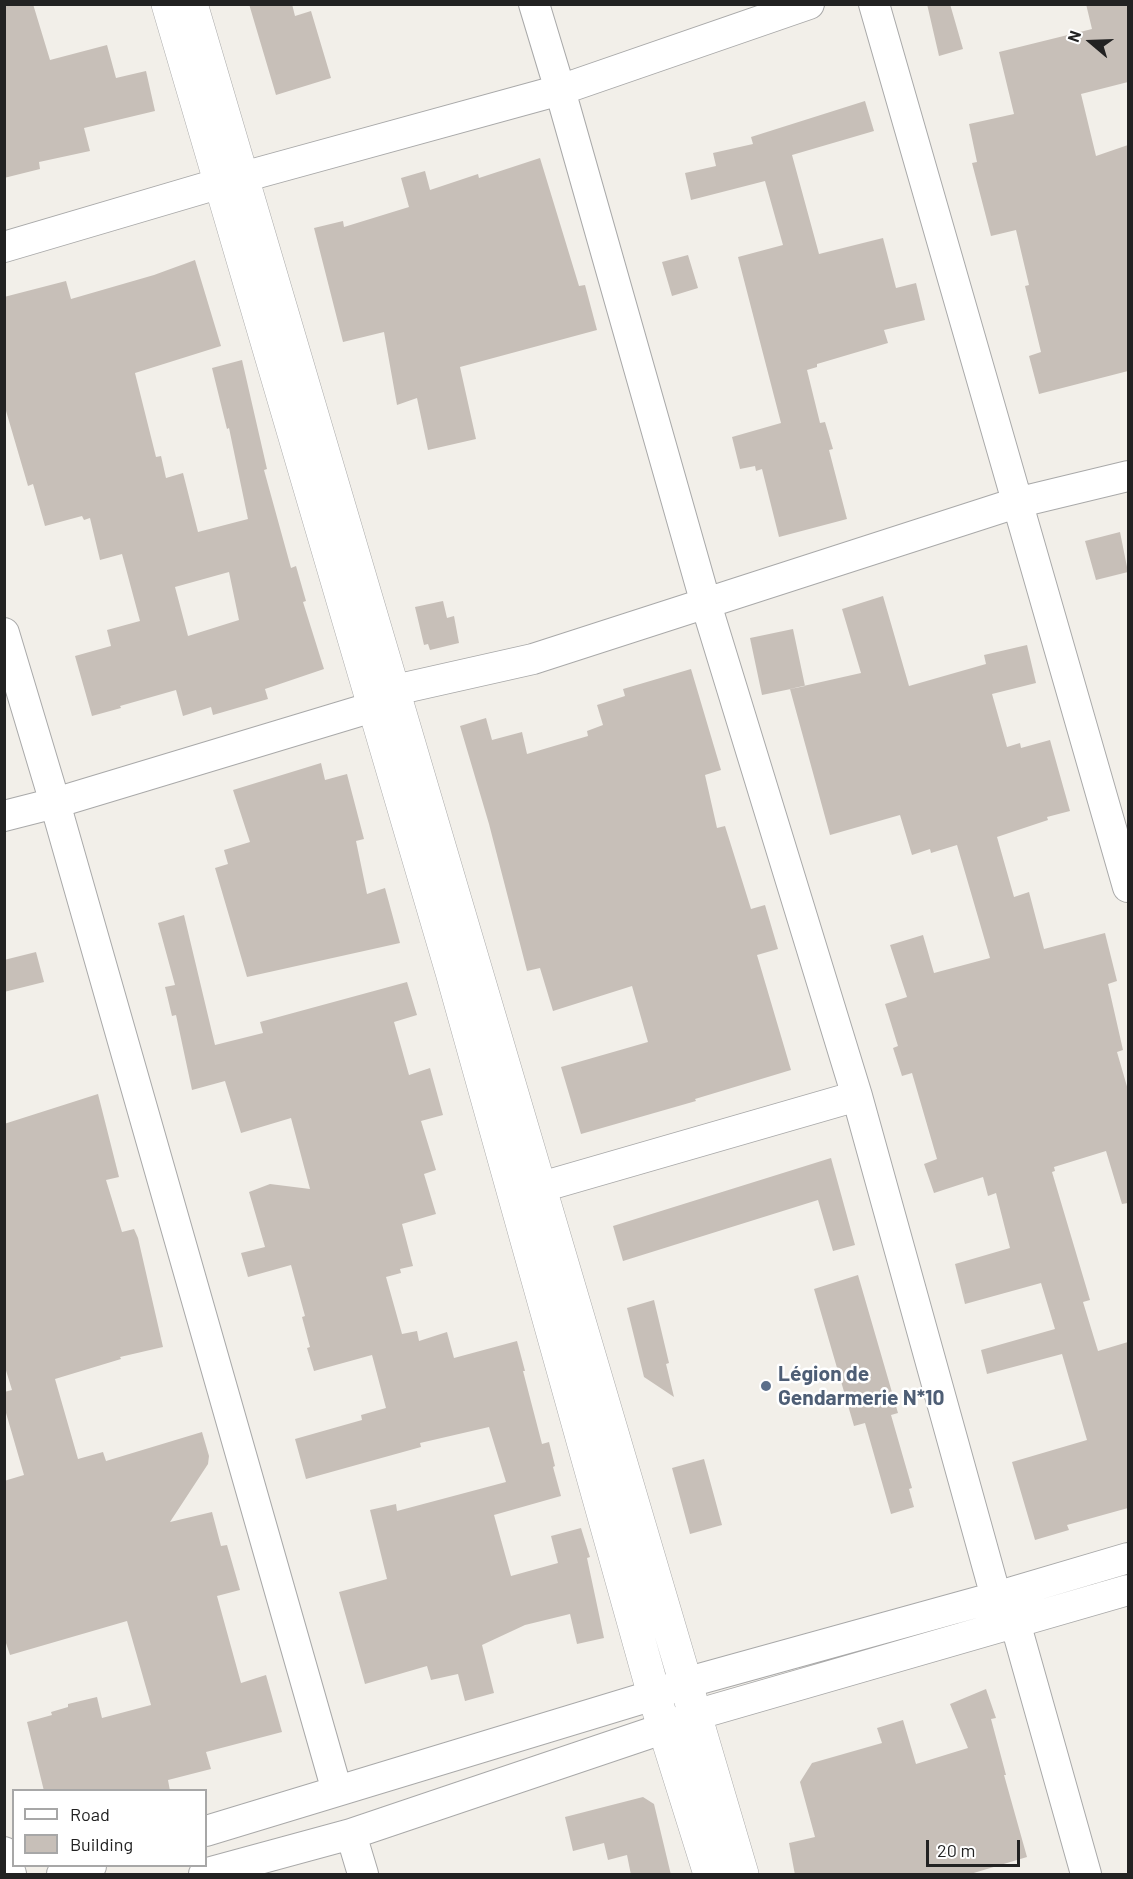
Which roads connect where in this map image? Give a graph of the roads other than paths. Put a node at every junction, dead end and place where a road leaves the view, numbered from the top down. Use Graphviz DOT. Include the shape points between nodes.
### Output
graph roads {
  1 [pos="168,4"];
  2 [pos="191,4"];
  3 [pos="534,4"];
  4 [pos="809,4"];
  5 [pos="874,4"];
  6 [pos="561,90"];
  7 [pos="232,181"];
  8 [pos="4,247"];
  9 [pos="1128,476"];
  10 [pos="1016,503"];
  11 [pos="706,604"];
  12 [pos="4,633"];
  13 [pos="384,699"];
  14 [pos="55,803"];
  15 [pos="4,816"];
  16 [pos="1128,887"];
  17 [pos="857,1096"];
  18 [pos="538,1188"];
  19 [pos="1128,1558"];
  20 [pos="1128,1590"];
  21 [pos="996,1598"];
  22 [pos="1015,1622"];
  23 [pos="685,1683"];
  24 [pos="654,1695"];
  25 [pos="695,1715"];
  26 [pos="665,1728"];
  27 [pos="337,1791"];
  28 [pos="207,1831"];
  29 [pos="351,1834"];
  30 [pos="4,1852"];
  31 [pos="89,1867"];
  32 [pos="11,1875"];
  33 [pos="62,1875"];
  34 [pos="204,1875"];
  35 [pos="363,1875"];
  36 [pos="710,1875"];
  37 [pos="742,1875"];
  38 [pos="1086,1875"];
  1 -- 7 [label="street"];
  2 -- 7 [label="street"];
  3 -- 6 [label="street"];
  4 -- 6 [label="street"];
  5 -- 10 [label="street"];
  6 -- 7 [label="street"];
  6 -- 11 [label="street"];
  7 -- 8 [label="street"];
  7 -- 13 [label="street"];
  9 -- 10 [label="street"];
  10 -- 11 [label="street"];
  10 -- 16 [label="street"];
  11 -- 13 [label="street" via="533,659"];
  11 -- 17 [label="street"];
  12 -- 14 [label="street"];
  13 -- 14 [label="street"];
  13 -- 18 [label="street"];
  13 -- 24 [label="street" via="452,972"];
  14 -- 15 [label="street"];
  14 -- 27 [label="street"];
  17 -- 18 [label="street"];
  17 -- 21 [label="street"];
  18 -- 23 [label="street"];
  19 -- 21 [label="street"];
  20 -- 22 [label="street"];
  21 -- 23 [label="street"];
  22 -- 25 [label="street"];
  22 -- 38 [label="street"];
  23 -- 24 [label="street"];
  23 -- 25 [label="street"];
  24 -- 26 [label="street"];
  24 -- 27 [label="street"];
  25 -- 26 [label="street"];
  25 -- 37 [label="street"];
  26 -- 29 [label="street"];
  26 -- 36 [label="street"];
  27 -- 28 [label="street"];
  29 -- 34 [label="street"];
  29 -- 35 [label="street"];
  30 -- 32 [label="street"];
  31 -- 33 [label="street"];
}
